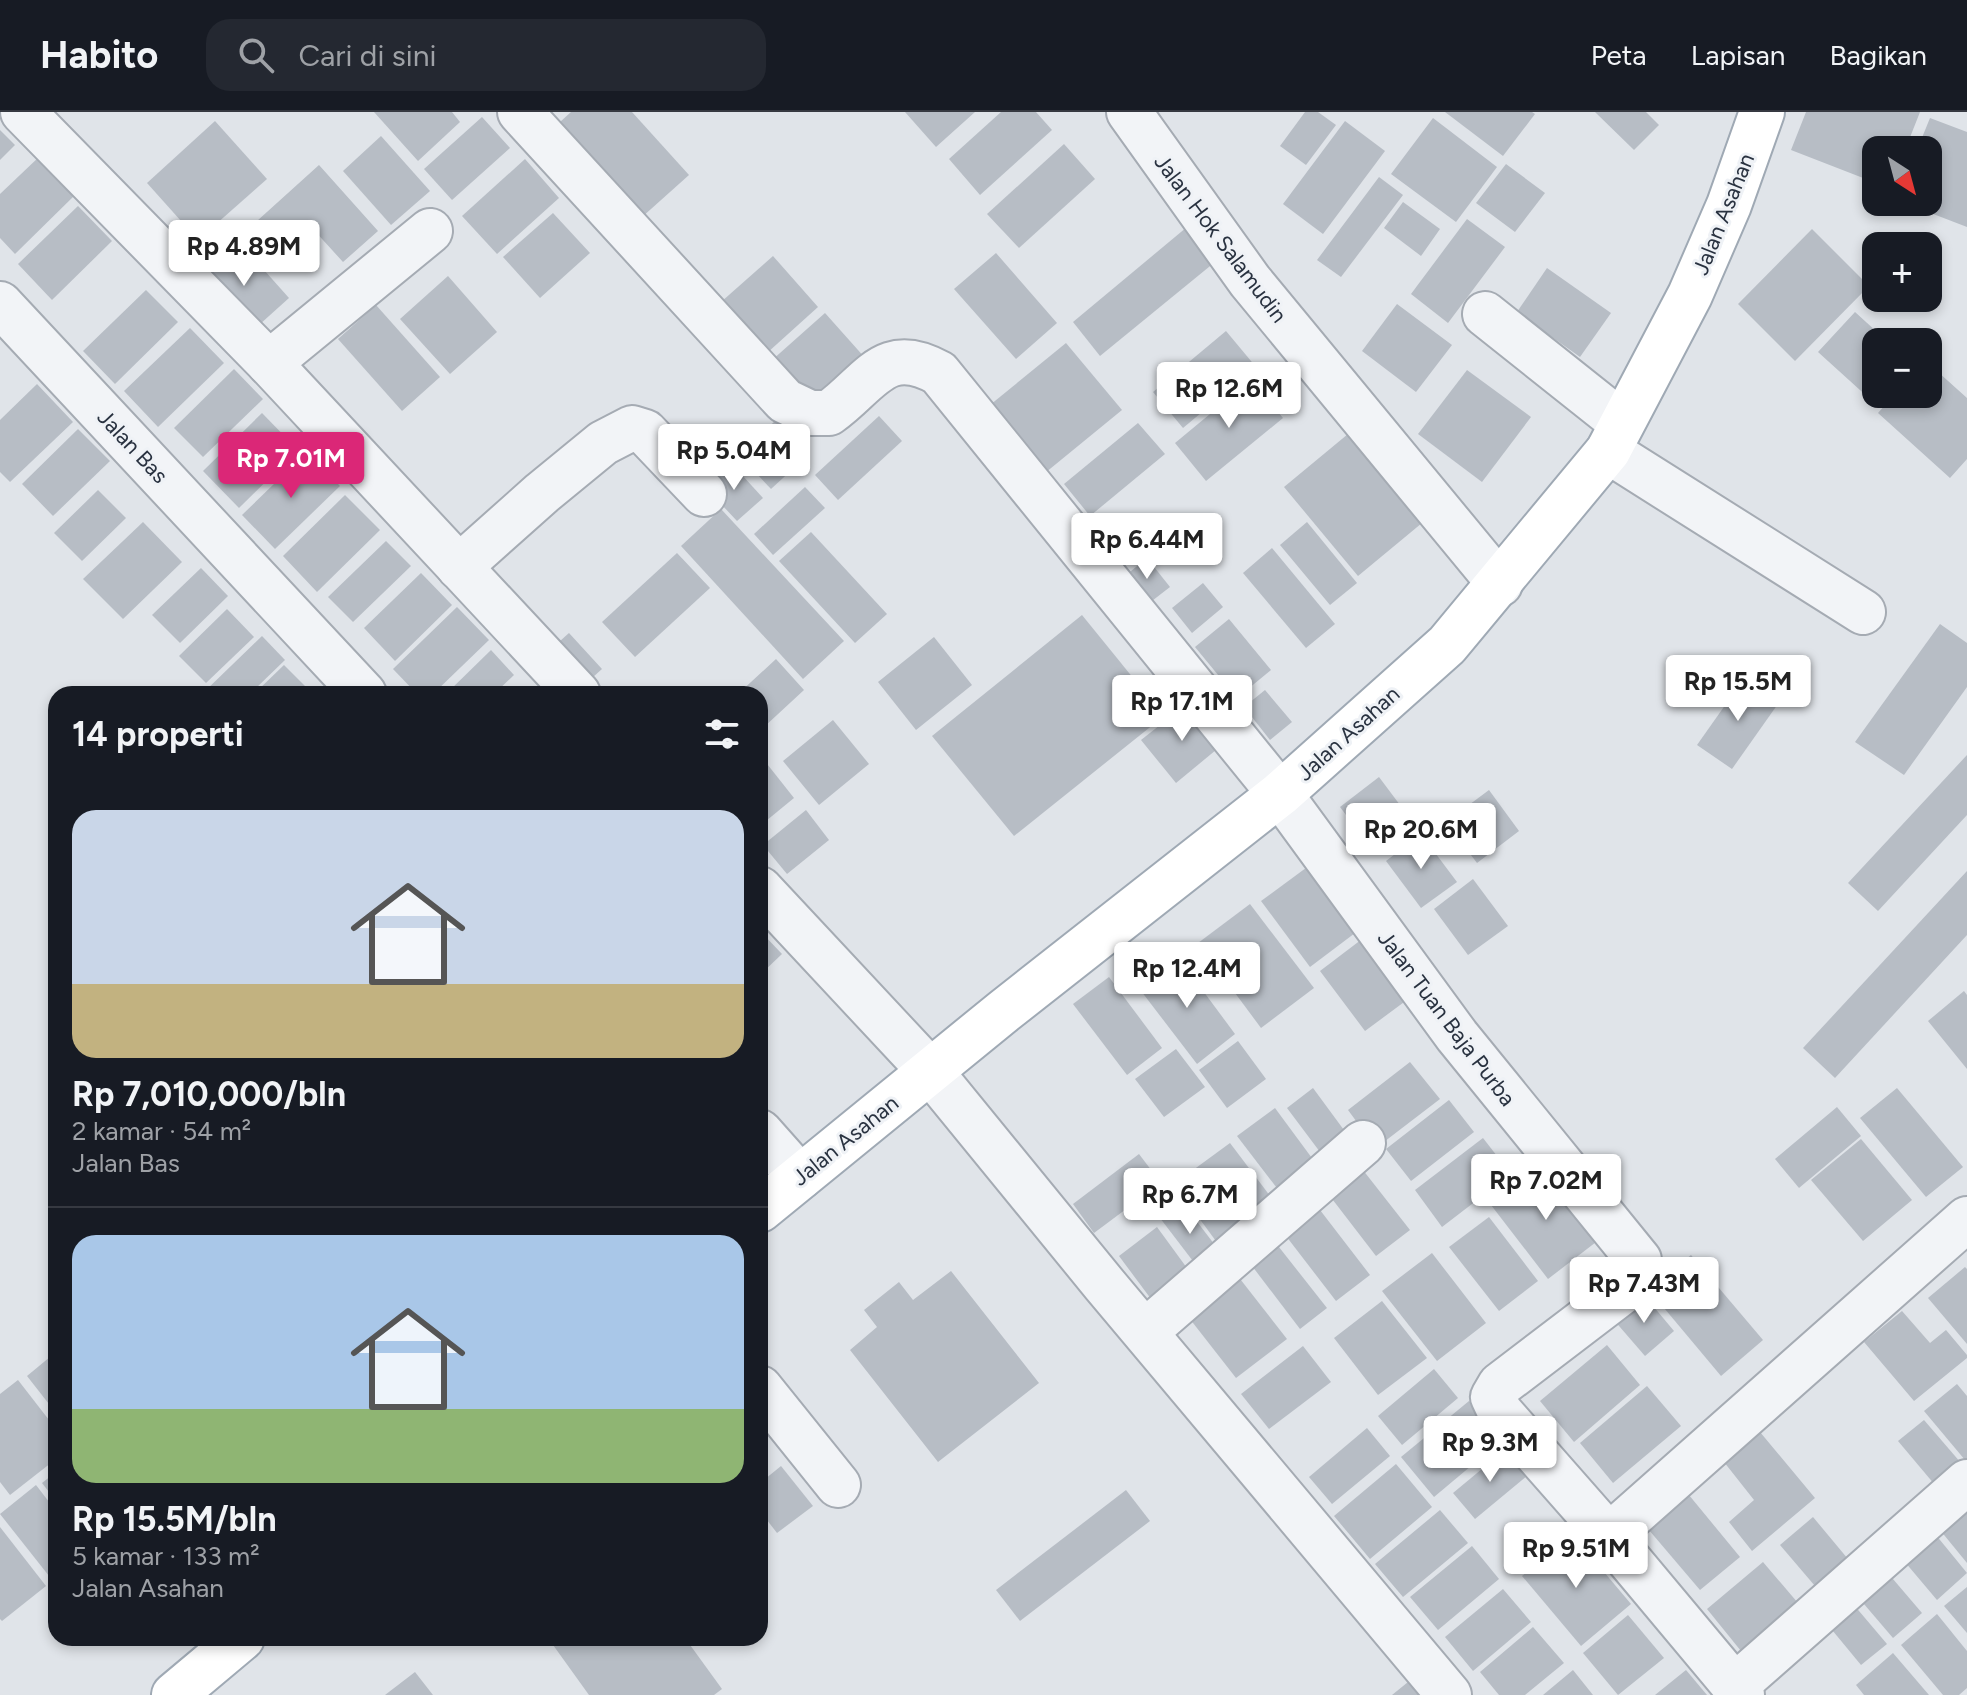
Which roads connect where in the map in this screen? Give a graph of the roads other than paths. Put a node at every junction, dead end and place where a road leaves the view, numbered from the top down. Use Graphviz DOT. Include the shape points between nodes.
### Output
graph roads {
  1 [pos="23,112"];
  2 [pos="520,112"];
  3 [pos="1129,112"];
  4 [pos="1762,112"];
  5 [pos="430,231"];
  6 [pos="0,304"];
  7 [pos="1485,314"];
  8 [pos="269,363"];
  9 [pos="1615,437"];
  10 [pos="704,494"];
  11 [pos="459,567"];
  12 [pos="1500,584"];
  13 [pos="1863,612"];
  14 [pos="357,686"];
  15 [pos="571,686"];
  16 [pos="1280,794"];
  17 [pos="768,898"];
  18 [pos="930,1071"];
  19 [pos="768,1141"];
  20 [pos="1363,1143"];
  21 [pos="800,1177"];
  22 [pos="768,1203"];
  23 [pos="1967,1219"];
  24 [pos="1146,1331"];
  25 [pos="768,1398"];
  26 [pos="1967,1482"];
  27 [pos="838,1485"];
  28 [pos="1609,1536"];
  29 [pos="232,1646"];
  30 [pos="1738,1691"];
  31 [pos="174,1695"];
  32 [pos="1449,1695"];
  1 -- 8 [label="street"];
  2 -- 16 [label="street" via="785,401 810,413 829,413 877,371 902,360 939,373"];
  3 -- 12 [label="street, Jalan Hok Salamudin" via="1250,281"];
  4 -- 9 [label="main road, Jalan Asahan" via="1690,295"];
  5 -- 8 [label="street"];
  6 -- 14 [label="street, Jalan Bas"];
  7 -- 9 [label="street"];
  8 -- 11 [label="street"];
  9 -- 12 [label="main road, Jalan Asahan"];
  9 -- 13 [label="street"];
  10 -- 11 [label="street" via="645,432 627,430 603,443"];
  11 -- 15 [label="street"];
  12 -- 16 [label="main road, Jalan Asahan" via="1447,645"];
  16 -- 18 [label="main road, Jalan Asahan"];
  16 -- 28 [label="street, Jalan Tuan Baja Purba" via="1457,1036 1639,1260 1640,1273 1630,1286 1500,1385 1493,1397 1500,1412"];
  17 -- 18 [label="street"];
  18 -- 21 [label="main road, Jalan Asahan"];
  18 -- 24 [label="street"];
  19 -- 21 [label="street"];
  20 -- 24 [label="street"];
  21 -- 22 [label="main road, Jalan Asahan"];
  23 -- 28 [label="street"];
  24 -- 32 [label="street"];
  25 -- 27 [label="street"];
  26 -- 30 [label="street"];
  28 -- 30 [label="street, Jalan Tuan Baja Purba"];
  29 -- 31 [label="main road"];
}
